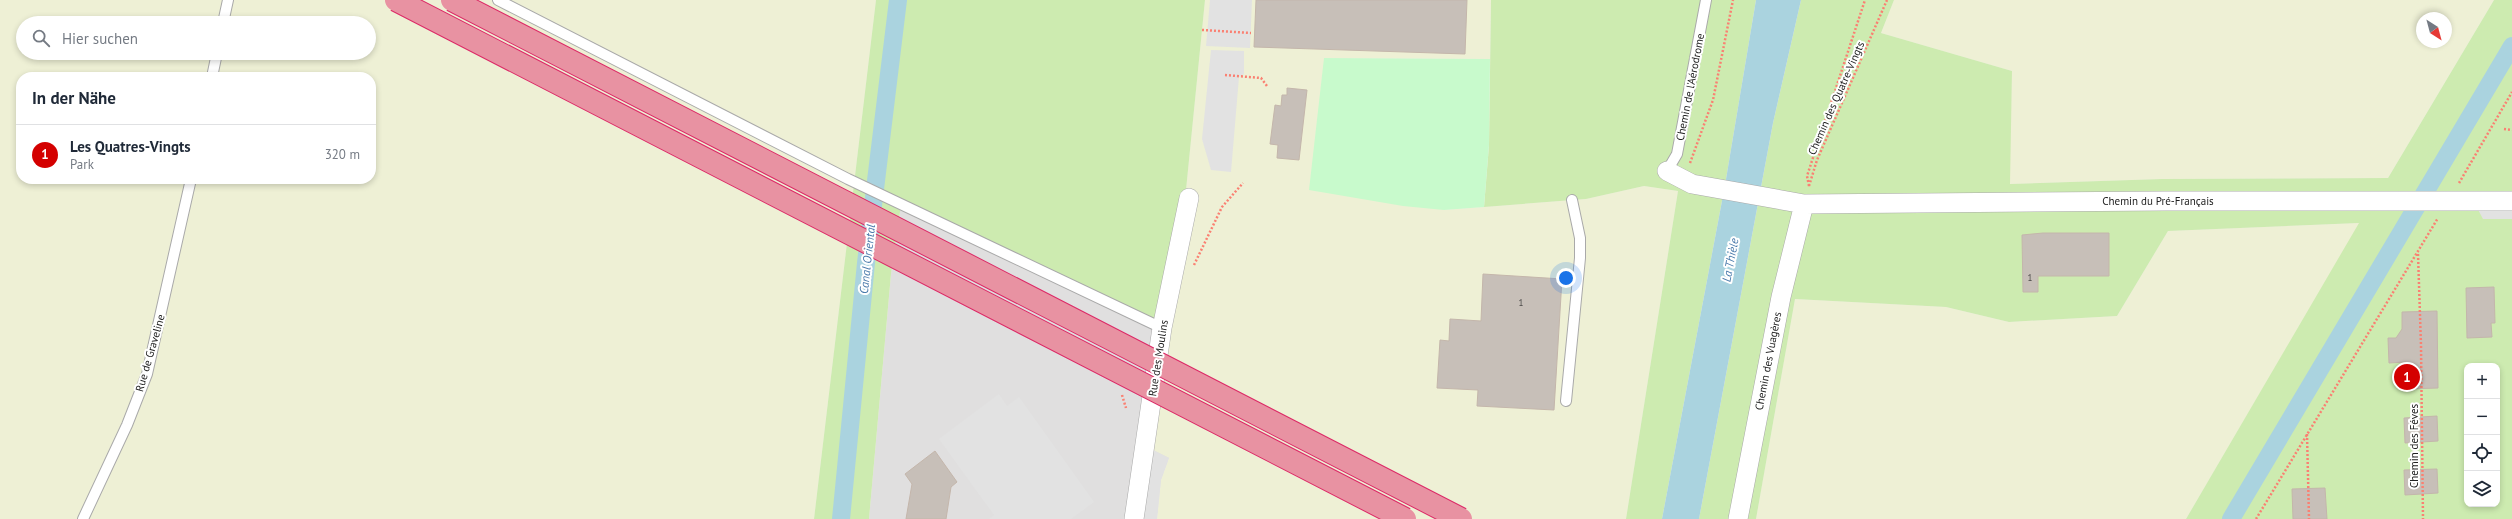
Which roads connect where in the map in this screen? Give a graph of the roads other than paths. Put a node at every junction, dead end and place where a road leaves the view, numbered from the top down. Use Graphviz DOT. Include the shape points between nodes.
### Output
graph roads {
  1 [pos="228,0"];
  2 [pos="396,0"];
  3 [pos="452,0"];
  4 [pos="498,0"];
  5 [pos="1706,0"];
  6 [pos="225,16"];
  7 [pos="216,60"];
  8 [pos="213,72"];
  9 [pos="1667,171"];
  10 [pos="190,184"];
  11 [pos="1189,198"];
  12 [pos="1801,198"];
  13 [pos="1572,200"];
  14 [pos="2512,201"];
  15 [pos="1162,328"];
  16 [pos="1566,401"];
  17 [pos="83,519"];
  18 [pos="1134,519"];
  19 [pos="1405,519"];
  20 [pos="1461,519"];
  21 [pos="1738,519"];
  1 -- 6 [label="lane"];
  2 -- 19 [label="highway, bridge"];
  3 -- 20 [label="highway, bridge"];
  4 -- 15 [label="lane" via="848,179"];
  5 -- 9 [label="lane, Chemin de l'Aérodrome" via="1677,154"];
  7 -- 8 [label="lane"];
  9 -- 12 [label="street, Chemin du Pré-Français" via="1688,182"];
  10 -- 17 [label="lane, Rue de Graveline" via="147,374 127,425"];
  11 -- 15 [label="street, Rue des Moulins"];
  12 -- 14 [label="street, Chemin du Pré-Français"];
  12 -- 21 [label="street, Chemin des Vuagères"];
  13 -- 16 [label="lane" via="1580,238 1580,258"];
  15 -- 18 [label="street, Rue des Moulins"];
}
